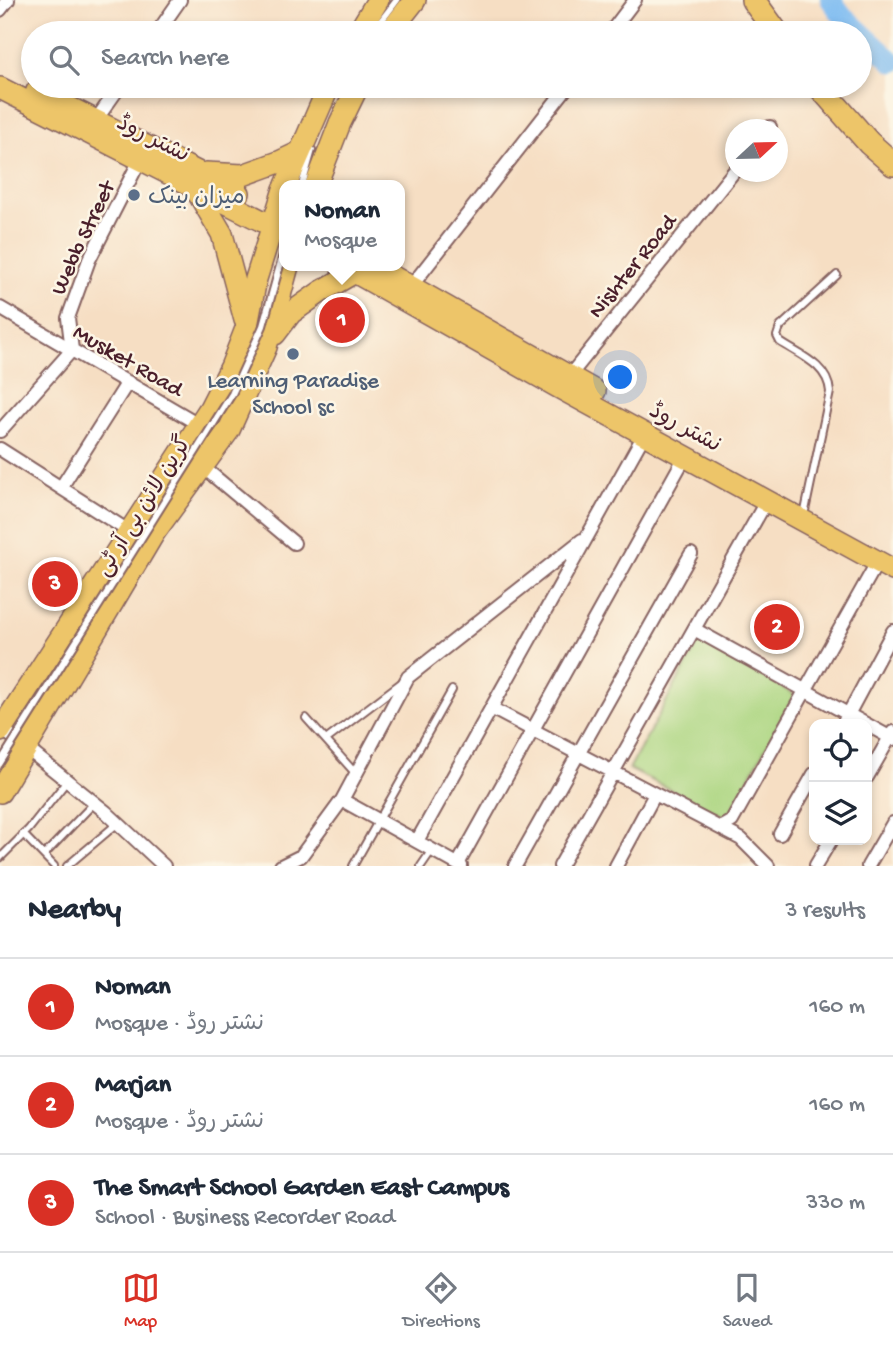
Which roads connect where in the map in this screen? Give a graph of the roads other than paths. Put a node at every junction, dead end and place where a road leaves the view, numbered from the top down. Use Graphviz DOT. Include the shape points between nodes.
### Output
graph roads {
  1 [pos="8,0"];
  2 [pos="180,0"];
  3 [pos="378,0"];
  4 [pos="635,0"];
  5 [pos="753,0"];
  6 [pos="406,3"];
  7 [pos="0,10"];
  8 [pos="165,21"];
  9 [pos="365,21"];
  10 [pos="386,21"];
  11 [pos="396,21"];
  12 [pos="619,21"];
  13 [pos="768,21"];
  14 [pos="0,73"];
  15 [pos="21,83"];
  16 [pos="0,88"];
  17 [pos="51,98"];
  18 [pos="112,98"];
  19 [pos="325,98"];
  20 [pos="352,98"];
  21 [pos="559,98"];
  22 [pos="830,98"];
  23 [pos="96,120"];
  24 [pos="340,123"];
  25 [pos="307,147"];
  26 [pos="140,160"];
  27 [pos="893,164"];
  28 [pos="197,180"];
  29 [pos="289,180"];
  30 [pos="303,180"];
  31 [pos="318,180"];
  32 [pos="331,180"];
  33 [pos="726,182"];
  34 [pos="279,221"];
  35 [pos="279,224"];
  36 [pos="279,269"];
  37 [pos="287,271"];
  38 [pos="352,271"];
  39 [pos="363,271"];
  40 [pos="837,275"];
  41 [pos="406,293"];
  42 [pos="0,308"];
  43 [pos="247,326"];
  44 [pos="266,346"];
  45 [pos="72,350"];
  46 [pos="128,382"];
  47 [pos="565,382"];
  48 [pos="200,425"];
  49 [pos="0,430"];
  50 [pos="645,433"];
  51 [pos="0,449"];
  52 [pos="686,455"];
  53 [pos="203,467"];
  54 [pos="62,486"];
  55 [pos="767,500"];
  56 [pos="805,511"];
  57 [pos="130,532"];
  58 [pos="588,535"];
  59 [pos="294,543"];
  60 [pos="691,554"];
  61 [pos="888,563"];
  62 [pos="694,629"];
  63 [pos="893,631"];
  64 [pos="408,677"];
  65 [pos="452,690"];
  66 [pos="805,690"];
  67 [pos="491,708"];
  68 [pos="306,719"];
  69 [pos="846,719"];
  70 [pos="1,728"];
  71 [pos="872,729"];
  72 [pos="533,730"];
  73 [pos="892,736"];
  74 [pos="326,740"];
  75 [pos="25,749"];
  76 [pos="578,754"];
  77 [pos="0,763"];
  78 [pos="872,769"];
  79 [pos="613,772"];
  80 [pos="356,774"];
  81 [pos="67,781"];
  82 [pos="809,782"];
  83 [pos="0,792"];
  84 [pos="655,794"];
  85 [pos="342,800"];
  86 [pos="94,803"];
  87 [pos="378,820"];
  88 [pos="118,823"];
  89 [pos="893,823"];
  90 [pos="720,828"];
  91 [pos="23,834"];
  92 [pos="780,834"];
  93 [pos="417,841"];
  94 [pos="828,845"];
  95 [pos="432,850"];
  96 [pos="44,855"];
  97 [pos="0,858"];
  98 [pos="460,865"];
  99 [pos="816,865"];
  100 [pos="54,866"];
  101 [pos="67,866"];
  102 [pos="164,866"];
  103 [pos="281,866"];
  104 [pos="353,866"];
  105 [pos="421,866"];
  106 [pos="515,866"];
  107 [pos="560,866"];
  108 [pos="616,866"];
  109 [pos="768,866"];
  110 [pos="868,866"];
  1 -- 7 [label="street"];
  2 -- 8 [label="street"];
  3 -- 9 [label="main road"];
  4 -- 12 [label="street"];
  5 -- 13 [label="highway"];
  6 -- 10 [label="lane"];
  6 -- 11 [label="main road"];
  14 -- 15 [label="main road, نشتر روڈ"];
  16 -- 26 [label="main road, نشتر روڈ"];
  17 -- 23 [label="main road, نشتر روڈ"];
  18 -- 23 [label="street"];
  19 -- 25 [label="main road"];
  20 -- 24 [label="main road"];
  21 -- 41 [label="street"];
  22 -- 27 [label="highway"];
  23 -- 28 [label="main road, نشتر روڈ"];
  24 -- 31 [label="main road"];
  24 -- 32 [label="main road"];
  25 -- 28 [label="main road" via="243,175"];
  25 -- 29 [label="main road"];
  25 -- 30 [label="lane"];
  26 -- 28 [label="main road, نشتر روڈ"];
  26 -- 45 [label="street, Webb Street" via="89,260 68,318"];
  28 -- 34 [label="main road, نشتر روڈ"];
  28 -- 43 [label="main road" via="222,234"];
  33 -- 47 [label="street, Nishter Road"];
  35 -- 43 [label="main road" via="256,279"];
  36 -- 77 [label="lane, گرین لائن بی آر ٹی, bridge" via="263,326 232,394"];
  37 -- 44 [label="main road"];
  38 -- 44 [label="main road" via="290,313"];
  39 -- 41 [label="main road, نشتر روڈ"];
  40 -- 56 [label="lane" via="780,327 777,336 779,342 821,369 829,383"];
  41 -- 47 [label="main road, نشتر روڈ"];
  42 -- 45 [label="street, Musket Road"];
  43 -- 48 [label="main road"];
  44 -- 53 [label="main road" via="229,430"];
  45 -- 46 [label="street, Musket Road"];
  45 -- 49 [label="street"];
  46 -- 48 [label="street, Musket Road"];
  46 -- 54 [label="street"];
  47 -- 50 [label="main road, نشتر روڈ"];
  47 -- 56 [label="main road, نشتر روڈ"];
  48 -- 57 [label="main road"];
  50 -- 52 [label="main road, نشتر روڈ"];
  50 -- 58 [label="street"];
  51 -- 54 [label="street"];
  52 -- 55 [label="main road, نشتر روڈ"];
  52 -- 72 [label="street"];
  53 -- 59 [label="street"];
  53 -- 75 [label="main road" via="154,533"];
  54 -- 57 [label="street"];
  55 -- 61 [label="main road, نشتر روڈ"];
  55 -- 62 [label="street"];
  56 -- 61 [label="main road, نشتر روڈ"];
  57 -- 70 [label="main road"];
  58 -- 64 [label="street"];
  58 -- 67 [label="street"];
  60 -- 76 [label="street"];
  61 -- 66 [label="street"];
  62 -- 66 [label="street"];
  62 -- 79 [label="street"];
  63 -- 69 [label="street"];
  64 -- 74 [label="lane"];
  64 -- 80 [label="street"];
  65 -- 87 [label="lane"];
  66 -- 69 [label="street"];
  66 -- 90 [label="street" via="732,821"];
  67 -- 72 [label="street"];
  67 -- 93 [label="street"];
  68 -- 74 [label="lane"];
  70 -- 75 [label="street"];
  71 -- 73 [label="street"];
  72 -- 76 [label="street"];
  72 -- 98 [label="street"];
  73 -- 78 [label="street"];
  74 -- 80 [label="lane"];
  75 -- 81 [label="street"];
  75 -- 83 [label="main road"];
  76 -- 79 [label="street"];
  76 -- 106 [label="street"];
  79 -- 84 [label="street"];
  79 -- 107 [label="street"];
  80 -- 85 [label="street"];
  81 -- 86 [label="street"];
  81 -- 91 [label="lane"];
  82 -- 92 [label="street"];
  84 -- 90 [label="street"];
  84 -- 108 [label="street"];
  85 -- 87 [label="street"];
  85 -- 103 [label="street" via="301,856"];
  86 -- 88 [label="street"];
  86 -- 96 [label="lane"];
  87 -- 93 [label="street"];
  87 -- 104 [label="lane"];
  88 -- 101 [label="lane"];
  88 -- 102 [label="street"];
  89 -- 110 [label="street"];
  90 -- 109 [label="street" via="741,839"];
  91 -- 96 [label="lane"];
  91 -- 97 [label="lane"];
  93 -- 95 [label="street"];
  94 -- 99 [label="street"];
  95 -- 98 [label="street"];
  95 -- 105 [label="lane"];
  96 -- 100 [label="lane"];
}
